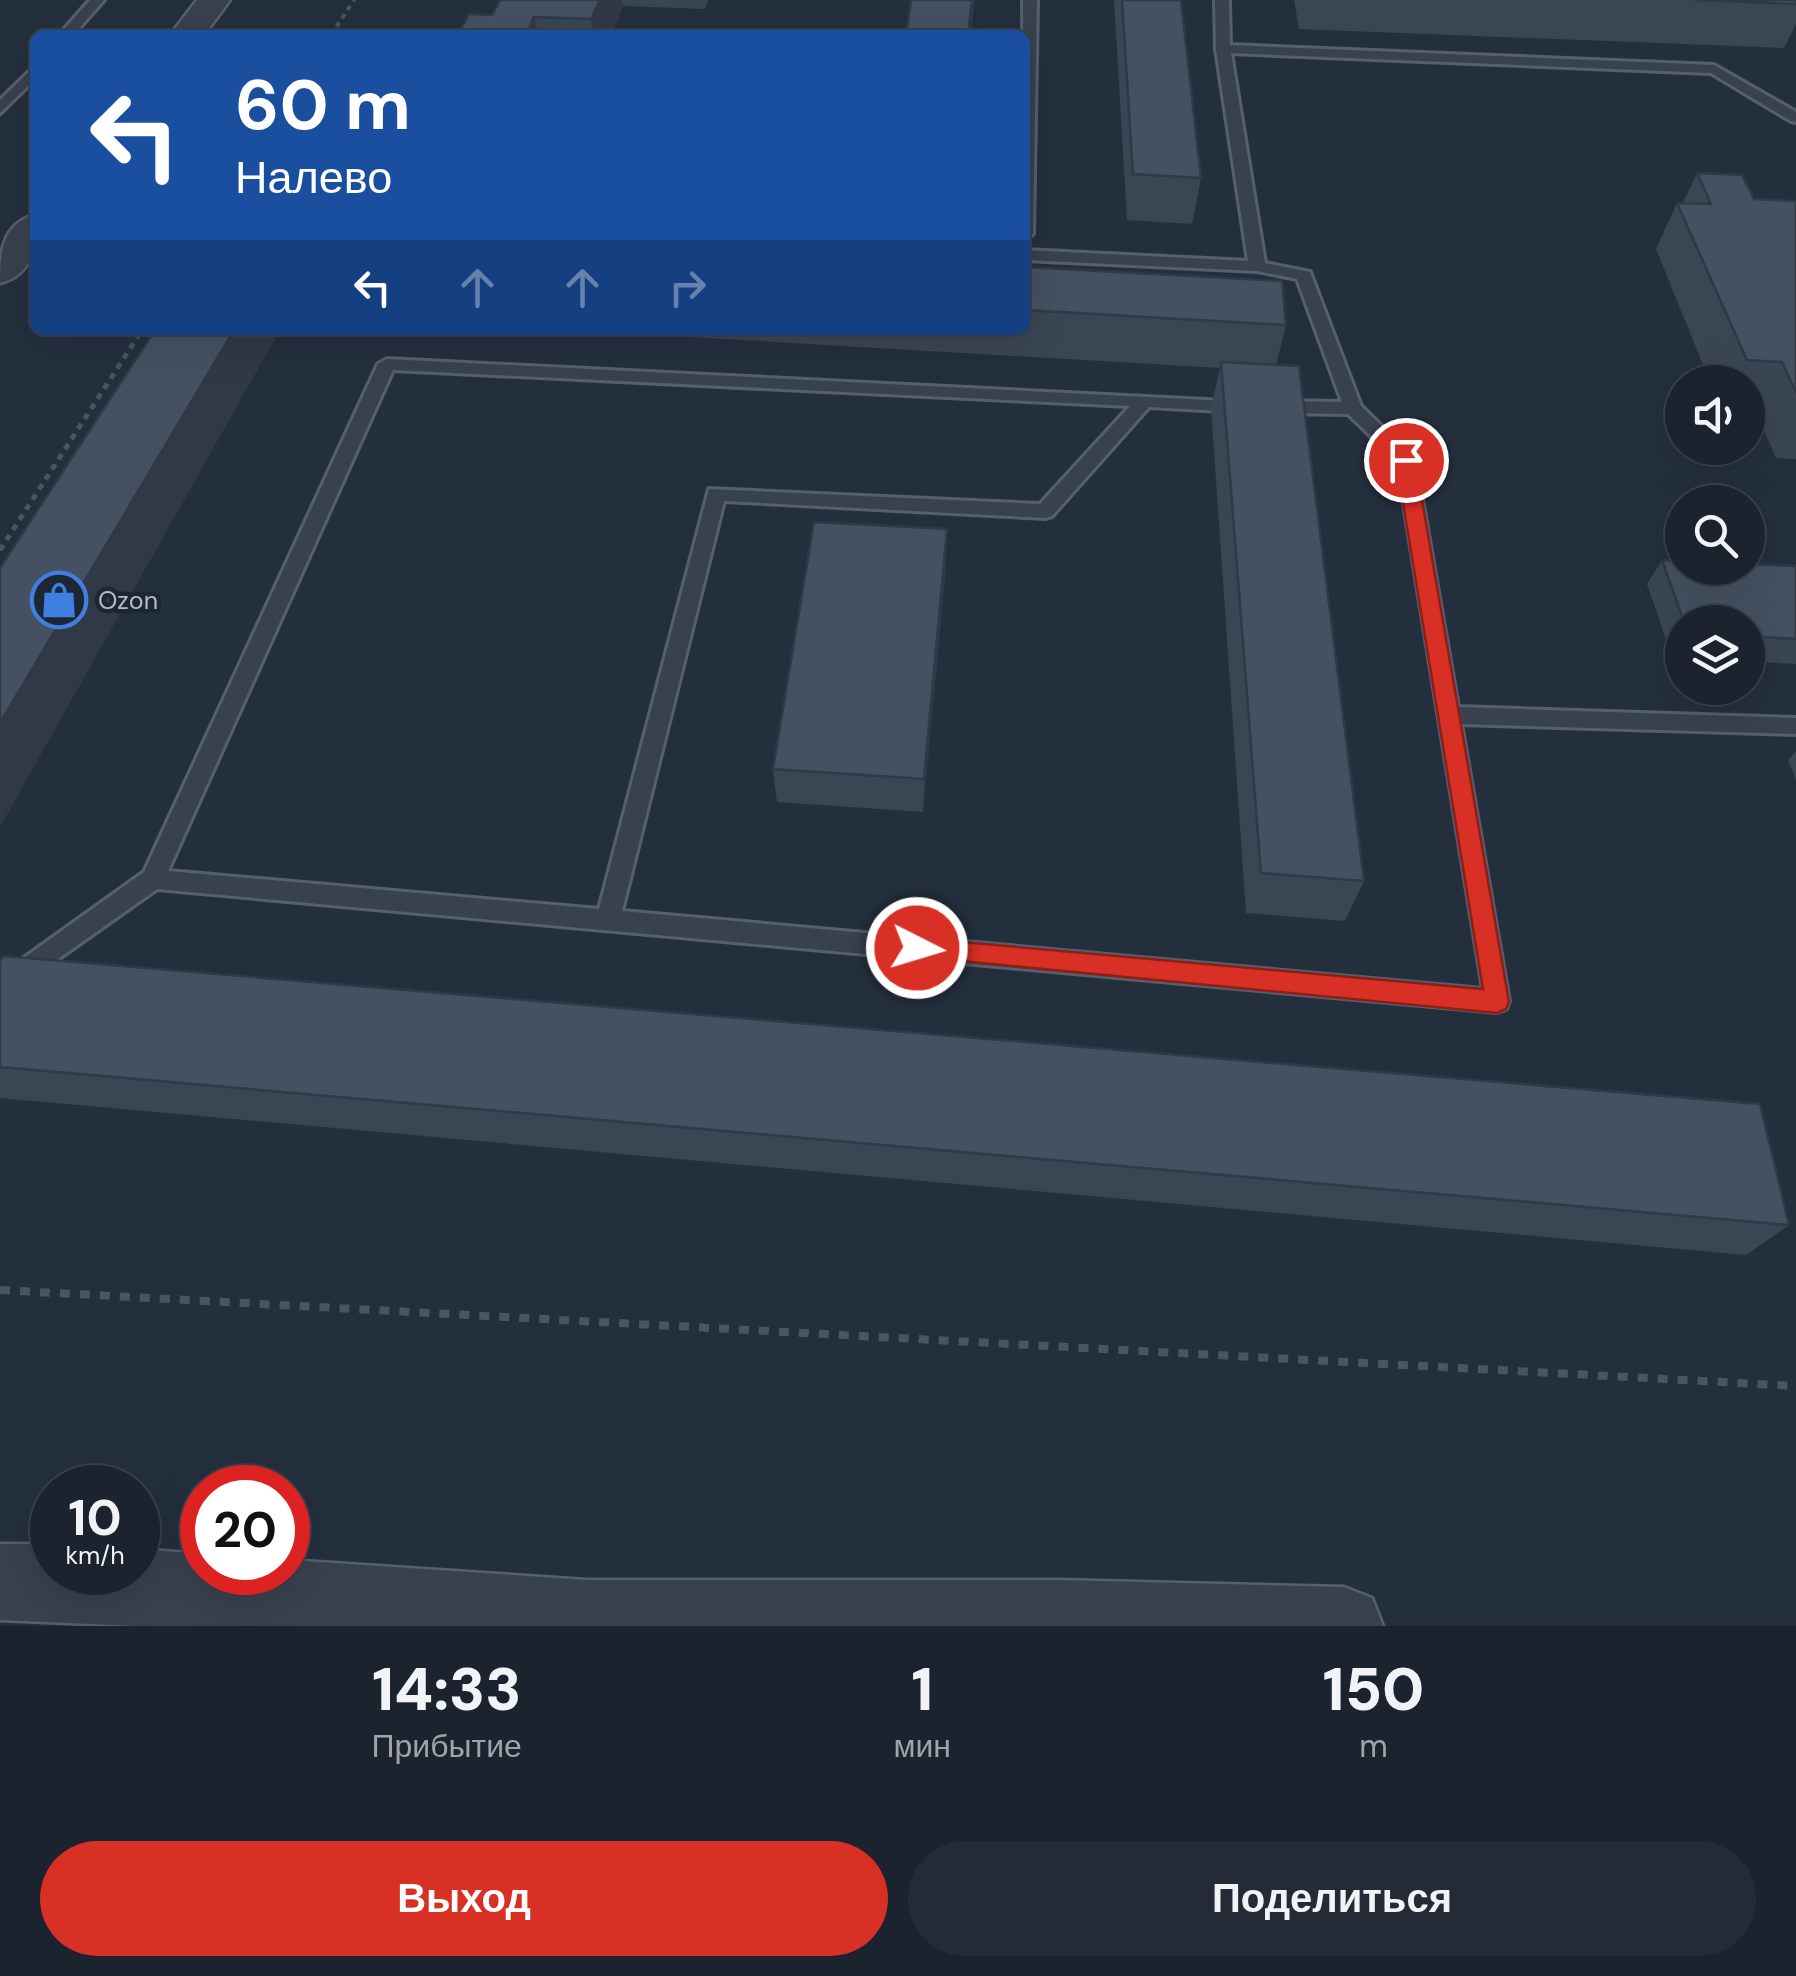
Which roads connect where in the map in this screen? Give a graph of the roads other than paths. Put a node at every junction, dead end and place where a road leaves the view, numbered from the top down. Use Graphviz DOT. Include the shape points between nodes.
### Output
graph roads {
  1 [pos="97,0"];
  2 [pos="214,0"];
  3 [pos="1030,0"];
  4 [pos="1222,0"];
  5 [pos="70,30"];
  6 [pos="190,30"];
  7 [pos="1029,30"];
  8 [pos="1223,49"];
  9 [pos="30,76"];
  10 [pos="0,109"];
  11 [pos="1796,118"];
  12 [pos="30,233"];
  13 [pos="1030,255"];
  14 [pos="1257,266"];
  15 [pos="0,272"];
  16 [pos="1142,404"];
  17 [pos="1353,408"];
  18 [pos="1448,715"];
  19 [pos="1796,726"];
  20 [pos="152,879"];
  21 [pos="608,920"];
  22 [pos="0,989"];
  23 [pos="0,1582"];
  24 [pos="586,1623"];
  25 [pos="1344,1626"];
  1 -- 5 [label="lane"];
  2 -- 6 [label="street"];
  3 -- 7 [label="lane"];
  4 -- 8 [label="lane"];
  8 -- 11 [label="lane" via="1714,68"];
  8 -- 14 [label="lane"];
  9 -- 10 [label="lane"];
  12 -- 15 [label="street"];
  13 -- 14 [label="lane"];
  14 -- 17 [label="lane" via="1304,275"];
  16 -- 17 [label="lane"];
  16 -- 20 [label="lane" via="386,364"];
  16 -- 21 [label="lane" via="1045,511 716,494"];
  17 -- 18 [label="lane" via="1406,460"];
  18 -- 19 [label="lane"];
  18 -- 21 [label="lane" via="1497,1002"];
  20 -- 21 [label="lane"];
  20 -- 22 [label="lane"];
  23 -- 24 [label="street"];
  24 -- 25 [label="street" via="1058,1619"];
}
